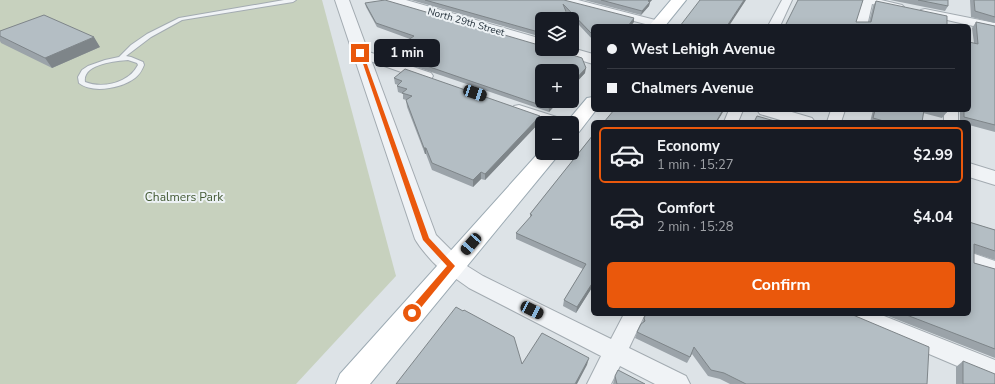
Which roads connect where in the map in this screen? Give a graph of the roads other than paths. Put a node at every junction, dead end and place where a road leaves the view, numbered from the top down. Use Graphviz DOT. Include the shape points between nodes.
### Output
graph roads {
  1 [pos="293,0"];
  2 [pos="342,0"];
  3 [pos="391,0"];
  4 [pos="565,0"];
  5 [pos="679,0"];
  6 [pos="787,0"];
  7 [pos="867,0"];
  8 [pos="954,22"];
  9 [pos="654,24"];
  10 [pos="659,24"];
  11 [pos="775,24"];
  12 [pos="861,24"];
  13 [pos="970,24"];
  14 [pos="971,24"];
  15 [pos="995,27"];
  16 [pos="535,42"];
  17 [pos="360,53"];
  18 [pos="579,55"];
  19 [pos="121,58"];
  20 [pos="591,58"];
  21 [pos="442,82"];
  22 [pos="591,104"];
  23 [pos="509,105"];
  24 [pos="773,112"];
  25 [pos="540,116"];
  26 [pos="579,119"];
  27 [pos="799,120"];
  28 [pos="544,160"];
  29 [pos="971,171"];
  30 [pos="995,178"];
  31 [pos="971,261"];
  32 [pos="452,266"];
  33 [pos="995,269"];
  34 [pos="634,316"];
  35 [pos="861,316"];
  36 [pos="616,352"];
  37 [pos="995,371"];
  38 [pos="351,384"];
  39 [pos="599,384"];
  40 [pos="678,384"];
  1 -- 19 [label="lane" via="181,19 134,46"];
  2 -- 17 [label="street"];
  3 -- 16 [label="street, North 29th Street"];
  4 -- 9 [label="street"];
  5 -- 10 [label="main road"];
  6 -- 11 [label="street"];
  7 -- 8 [label="street" via="911,9"];
  7 -- 12 [label="street"];
  8 -- 13 [label="street"];
  14 -- 15 [label="street"];
  17 -- 21 [label="street"];
  17 -- 32 [label="street" via="426,240"];
  18 -- 20 [label="street"];
  19 -- 19 [label="lane" via="140,62 138,74 108,86 92,87 80,80 90,68"];
  22 -- 26 [label="main road"];
  23 -- 25 [label="street"];
  24 -- 27 [label="street"];
  28 -- 32 [label="main road"];
  29 -- 30 [label="street"];
  31 -- 33 [label="street"];
  32 -- 36 [label="street" via="476,282"];
  32 -- 38 [label="main road"];
  34 -- 36 [label="street"];
  35 -- 37 [label="street"];
  36 -- 39 [label="street"];
  36 -- 40 [label="street"];
}
